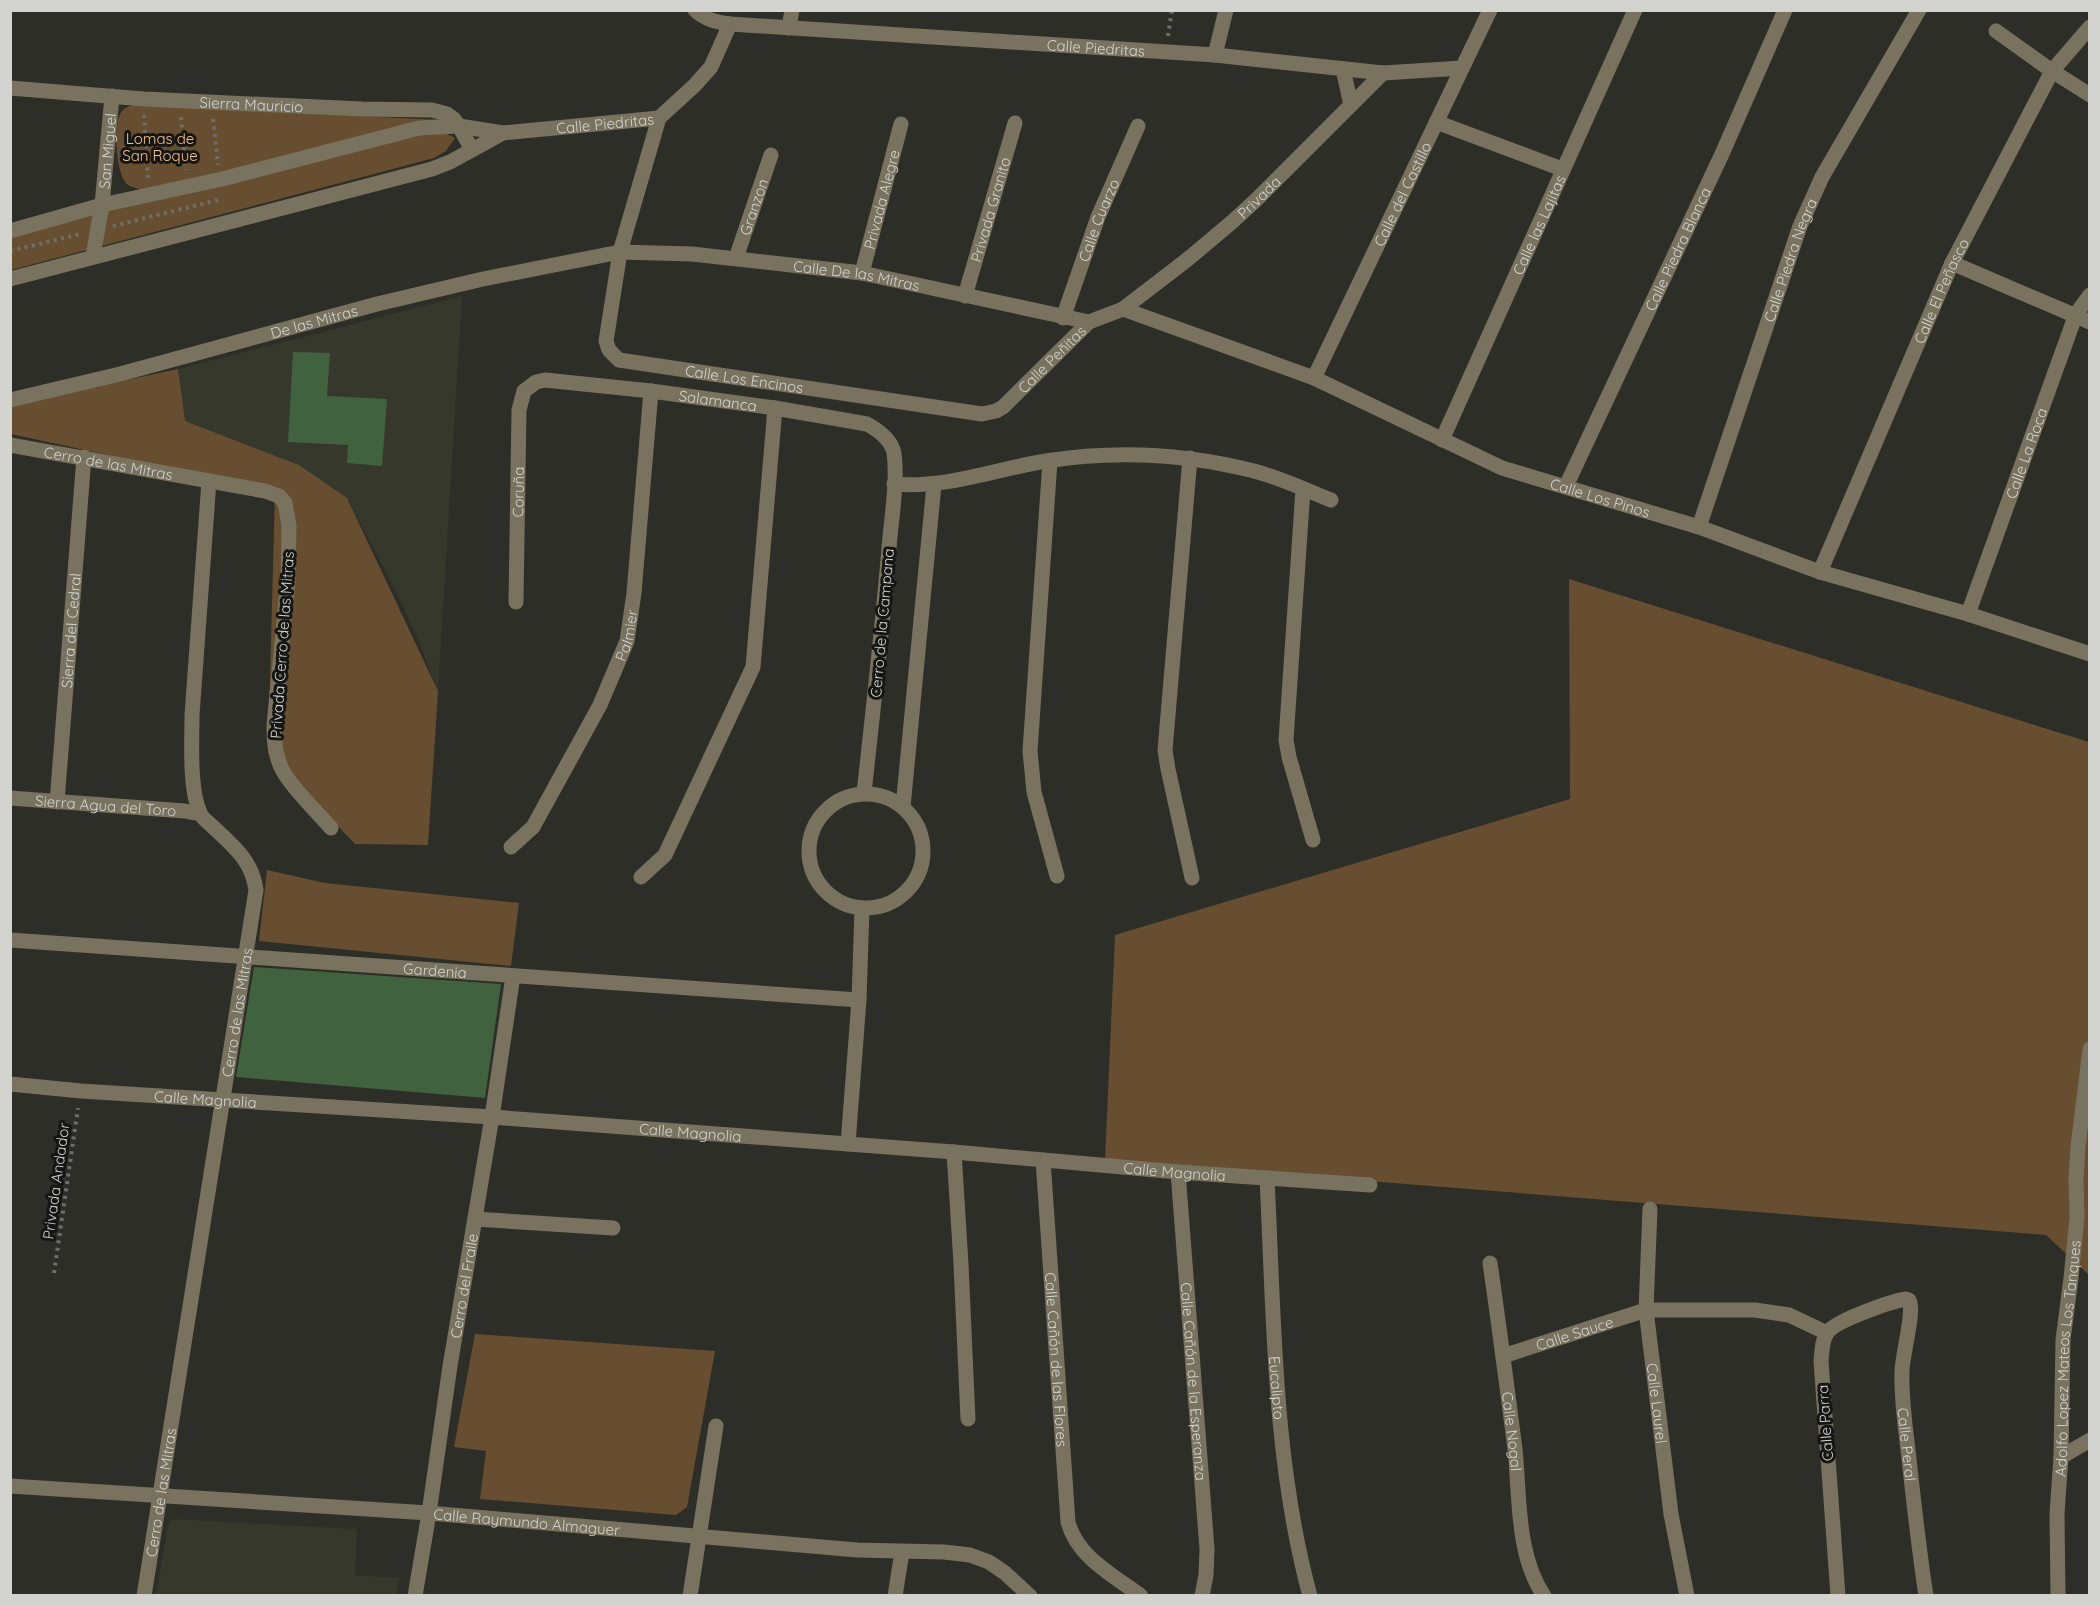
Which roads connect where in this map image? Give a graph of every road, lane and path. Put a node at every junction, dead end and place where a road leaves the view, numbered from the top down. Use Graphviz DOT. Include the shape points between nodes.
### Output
graph roads {
  1 [pos="792,10"];
  2 [pos="1172,10"];
  3 [pos="1226,10"];
  4 [pos="1490,10"];
  5 [pos="1635,10"];
  6 [pos="1785,10"];
  7 [pos="1919,10"];
  8 [pos="695,11"];
  9 [pos="730,24"];
  10 [pos="2090,27"];
  11 [pos="789,28"];
  12 [pos="1996,31"];
  13 [pos="1165,53"];
  14 [pos="1215,55"];
  15 [pos="1462,68"];
  16 [pos="1343,69"];
  17 [pos="2052,71"];
  18 [pos="1383,73"];
  19 [pos="10,88"];
  20 [pos="2090,95"];
  21 [pos="112,96"];
  22 [pos="1351,105"];
  23 [pos="180,106"];
  24 [pos="212,109"];
  25 [pos="144,114"];
  26 [pos="659,118"];
  27 [pos="1436,122"];
  28 [pos="1015,123"];
  29 [pos="901,124"];
  30 [pos="459,126"];
  31 [pos="1138,126"];
  32 [pos="504,133"];
  33 [pos="472,150"];
  34 [pos="771,155"];
  35 [pos="1562,169"];
  36 [pos="186,171"];
  37 [pos="219,174"];
  38 [pos="149,181"];
  39 [pos="102,206"];
  40 [pos="10,231"];
  41 [pos="620,252"];
  42 [pos="93,256"];
  43 [pos="736,258"];
  44 [pos="1952,263"];
  45 [pos="862,273"];
  46 [pos="10,279"];
  47 [pos="965,296"];
  48 [pos="2090,296"];
  49 [pos="1123,309"];
  50 [pos="1063,318"];
  51 [pos="2083,318"];
  52 [pos="1089,322"];
  53 [pos="1314,378"];
  54 [pos="529,386"];
  55 [pos="651,391"];
  56 [pos="10,400"];
  57 [pos="776,408"];
  58 [pos="982,414"];
  59 [pos="1442,440"];
  60 [pos="10,445"];
  61 [pos="894,452"];
  62 [pos="84,457"];
  63 [pos="1190,458"];
  64 [pos="1050,460"];
  65 [pos="209,481"];
  66 [pos="894,484"];
  67 [pos="934,485"];
  68 [pos="1566,486"];
  69 [pos="1303,489"];
  70 [pos="265,491"];
  71 [pos="1331,500"];
  72 [pos="1699,527"];
  73 [pos="1820,572"];
  74 [pos="516,602"];
  75 [pos="1968,614"];
  76 [pos="2090,654"];
  77 [pos="864,793"];
  78 [pos="10,798"];
  79 [pos="57,802"];
  80 [pos="903,807"];
  81 [pos="200,814"];
  82 [pos="331,828"];
  83 [pos="1313,840"];
  84 [pos="511,847"];
  85 [pos="1057,876"];
  86 [pos="641,877"];
  87 [pos="1192,878"];
  88 [pos="862,908"];
  89 [pos="10,940"];
  90 [pos="245,956"];
  91 [pos="513,976"];
  92 [pos="859,1000"];
  93 [pos="2090,1049"];
  94 [pos="10,1084"];
  95 [pos="81,1091"];
  96 [pos="221,1099"];
  97 [pos="492,1117"];
  98 [pos="848,1144"];
  99 [pos="954,1152"];
  100 [pos="1043,1160"];
  101 [pos="1178,1172"];
  102 [pos="1267,1178"];
  103 [pos="1370,1185"];
  104 [pos="1650,1209"];
  105 [pos="475,1219"];
  106 [pos="613,1228"];
  107 [pos="1490,1263"];
  108 [pos="54,1273"];
  109 [pos="1646,1310"];
  110 [pos="1827,1333"];
  111 [pos="1503,1356"];
  112 [pos="968,1419"];
  113 [pos="716,1426"];
  114 [pos="2090,1440"];
  115 [pos="2061,1457"];
  116 [pos="11,1491"];
  117 [pos="160,1497"];
  118 [pos="429,1513"];
  119 [pos="699,1535"];
  120 [pos="902,1552"];
  121 [pos="1024,1593"];
  122 [pos="1202,1594"];
  123 [pos="144,1596"];
  124 [pos="416,1596"];
  125 [pos="690,1596"];
  126 [pos="895,1596"];
  127 [pos="1141,1596"];
  128 [pos="1310,1596"];
  129 [pos="1544,1596"];
  130 [pos="1687,1596"];
  131 [pos="1838,1596"];
  132 [pos="1926,1596"];
  133 [pos="2058,1596"];
  1 -- 11 [label="street"];
  2 -- 13 [label="path"];
  3 -- 14 [label="street"];
  4 -- 15 [label="street, Calle del Castillo"];
  5 -- 35 [label="street, Calle las Lajitas"];
  6 -- 68 [label="street, Calle Piedra Blanca"];
  7 -- 72 [label="street, Calle Piedra Negra" via="1822,177 1800,226"];
  8 -- 9 [label="street, Calle Piedritas" via="714,22"];
  9 -- 11 [label="street, Calle Piedritas"];
  9 -- 26 [label="street, Calle Piedritas" via="711,67"];
  10 -- 17 [label="street, Calle El Peñasco"];
  11 -- 13 [label="street, Calle Piedritas"];
  12 -- 17 [label="street"];
  13 -- 14 [label="street, Calle Piedritas"];
  14 -- 16 [label="street, Calle Piedritas"];
  15 -- 18 [label="street, Calle Piedritas"];
  15 -- 27 [label="street, Calle del Castillo"];
  16 -- 18 [label="street, Calle Piedritas"];
  16 -- 22 [label="street"];
  17 -- 20 [label="street"];
  17 -- 44 [label="street, Calle El Peñasco"];
  18 -- 22 [label="street, Privada"];
  19 -- 21 [label="street, Sierra Mauricio"];
  21 -- 30 [label="street, Sierra Mauricio" via="422,109 447,114"];
  21 -- 39 [label="street, San Miguel"];
  22 -- 49 [label="street, Privada" via="1240,215"];
  23 -- 36 [label="path"];
  24 -- 37 [label="path"];
  25 -- 38 [label="path"];
  26 -- 32 [label="street, Calle Piedritas"];
  26 -- 41 [label="street, Calle Los Encinos"];
  27 -- 35 [label="street"];
  27 -- 53 [label="street, Calle del Castillo"];
  28 -- 47 [label="street, Privada Granito"];
  29 -- 45 [label="street, Privada Alegre"];
  30 -- 32 [label="street"];
  30 -- 33 [label="street"];
  30 -- 39 [label="street" via="419,128"];
  31 -- 50 [label="street, Calle Cuarzo" via="1098,217"];
  32 -- 33 [label="street"];
  33 -- 42 [label="street" via="432,169"];
  34 -- 43 [label="street, Granzon"];
  35 -- 59 [label="street, Calle las Lajitas"];
  39 -- 40 [label="street"];
  39 -- 42 [label="street, San Miguel"];
  41 -- 43 [label="street, Calle De las Mitras"];
  41 -- 56 [label="street, De las Mitras" via="377,304"];
  41 -- 58 [label="street, Calle Los Encinos" via="606,341 619,360"];
  42 -- 46 [label="street"];
  43 -- 45 [label="street, Calle De las Mitras"];
  44 -- 51 [label="street"];
  44 -- 73 [label="street, Calle El Peñasco"];
  45 -- 47 [label="street, Calle De las Mitras"];
  47 -- 50 [label="street, Calle De las Mitras"];
  48 -- 51 [label="street, Calle La Roca"];
  49 -- 52 [label="street, Calle Peñitas"];
  49 -- 53 [label="street, Calle Los Pinos"];
  50 -- 52 [label="street, Calle De las Mitras"];
  51 -- 75 [label="street, Calle La Roca"];
  52 -- 58 [label="street, Calle Peñitas" via="1003,407"];
  53 -- 59 [label="street, Calle Los Pinos"];
  54 -- 55 [label="street, Salamanca" via="555,380"];
  54 -- 74 [label="street, Coruña" via="519,410"];
  55 -- 57 [label="street, Salamanca"];
  55 -- 84 [label="street, Palmier" via="627,641 600,705 533,827"];
  57 -- 61 [label="street, Salamanca" via="867,424 887,439"];
  57 -- 86 [label="street" via="753,667 665,855"];
  59 -- 68 [label="street, Calle Los Pinos" via="1502,468"];
  60 -- 62 [label="street, Cerro de las Mitras"];
  61 -- 66 [label="street, Cerro de la Campana"];
  62 -- 65 [label="street, Cerro de las Mitras"];
  62 -- 79 [label="street, Sierra del Cedral"];
  63 -- 64 [label="street" via="1118,454"];
  63 -- 69 [label="street" via="1255,472"];
  63 -- 87 [label="street" via="1165,750"];
  64 -- 67 [label="street"];
  64 -- 85 [label="street" via="1030,751 1034,792"];
  65 -- 70 [label="street, Cerro de las Mitras"];
  65 -- 81 [label="street" via="192,715 193,772"];
  66 -- 67 [label="street"];
  66 -- 77 [label="street, Cerro de la Campana"];
  67 -- 80 [label="street"];
  68 -- 72 [label="street, Calle Los Pinos"];
  69 -- 71 [label="street"];
  69 -- 83 [label="street" via="1286,740"];
  70 -- 82 [label="street, Privada Cerro de las Mitras" via="285,503 289,526 288,581 274,725 278,759 283,773"];
  72 -- 73 [label="street, Calle Los Pinos"];
  73 -- 75 [label="street, Calle Los Pinos"];
  75 -- 76 [label="street, Calle Los Pinos"];
  77 -- 80 [label="street" via="885,797"];
  77 -- 88 [label="street" via="843,798 826,810 814,827 808,848 811,869 821,888 838,901"];
  78 -- 79 [label="street, Sierra Agua del Toro"];
  79 -- 81 [label="street, Sierra Agua del Toro"];
  80 -- 88 [label="street" via="916,824 922,844 921,865 912,884 898,898 879,907"];
  81 -- 90 [label="street, Cerro de las Mitras" via="244,858 254,877 256,890"];
  88 -- 92 [label="street"];
  89 -- 90 [label="street, Gardenia"];
  90 -- 91 [label="street, Gardenia"];
  90 -- 96 [label="street, Cerro de las Mitras"];
  91 -- 92 [label="street, Gardenia"];
  91 -- 97 [label="street, Cerro del Fraile"];
  92 -- 98 [label="street"];
  93 -- 115 [label="street, Adolfo Lopez Mateos Los Tanques" via="2063,1340"];
  94 -- 95 [label="street, Calle Magnolia"];
  95 -- 96 [label="street, Calle Magnolia"];
  95 -- 108 [label="path, Privada Andador"];
  96 -- 97 [label="street, Calle Magnolia"];
  96 -- 117 [label="street, Cerro de las Mitras"];
  97 -- 98 [label="street, Calle Magnolia"];
  97 -- 105 [label="street, Cerro del Fraile"];
  98 -- 99 [label="street, Calle Magnolia"];
  99 -- 100 [label="street, Calle Magnolia"];
  99 -- 112 [label="street"];
  100 -- 101 [label="street, Calle Magnolia"];
  100 -- 127 [label="street, Calle Cañón de las Flores" via="1068,1522 1071,1535 1086,1554"];
  101 -- 102 [label="street, Calle Magnolia"];
  101 -- 122 [label="street, Calle Cañón de la Esperanza" via="1207,1549"];
  102 -- 103 [label="street, Calle Magnolia"];
  102 -- 128 [label="street, Eucalipto" via="1280,1427 1291,1510"];
  104 -- 109 [label="street, Calle Laurel"];
  105 -- 106 [label="street"];
  105 -- 118 [label="street, Cerro del Fraile"];
  107 -- 111 [label="street, Calle Nogal"];
  109 -- 110 [label="street, Calle Sauce" via="1755,1310 1789,1315"];
  109 -- 111 [label="street, Calle Sauce"];
  109 -- 130 [label="street, Calle Laurel" via="1671,1514"];
  110 -- 131 [label="street, Calle Parra" via="1821,1361"];
  110 -- 132 [label="street, Calle Peral" via="1836,1324 1910,1300 1902,1372"];
  111 -- 129 [label="street, Calle Nogal" via="1523,1537 1530,1567"];
  113 -- 119 [label="street"];
  114 -- 115 [label="street"];
  115 -- 133 [label="street, Adolfo Lopez Mateos Los Tanques"];
  116 -- 117 [label="street, Calle Raymundo Almaguer"];
  117 -- 118 [label="street, Calle Raymundo Almaguer"];
  117 -- 123 [label="street, Cerro de las Mitras"];
  118 -- 119 [label="street, Calle Raymundo Almaguer"];
  118 -- 124 [label="street, Cerro del Fraile"];
  119 -- 120 [label="street, Calle Raymundo Almaguer"];
  119 -- 125 [label="street"];
  120 -- 121 [label="street, Calle Raymundo Almaguer" via="944,1552 989,1562"];
  120 -- 126 [label="street"];
}
